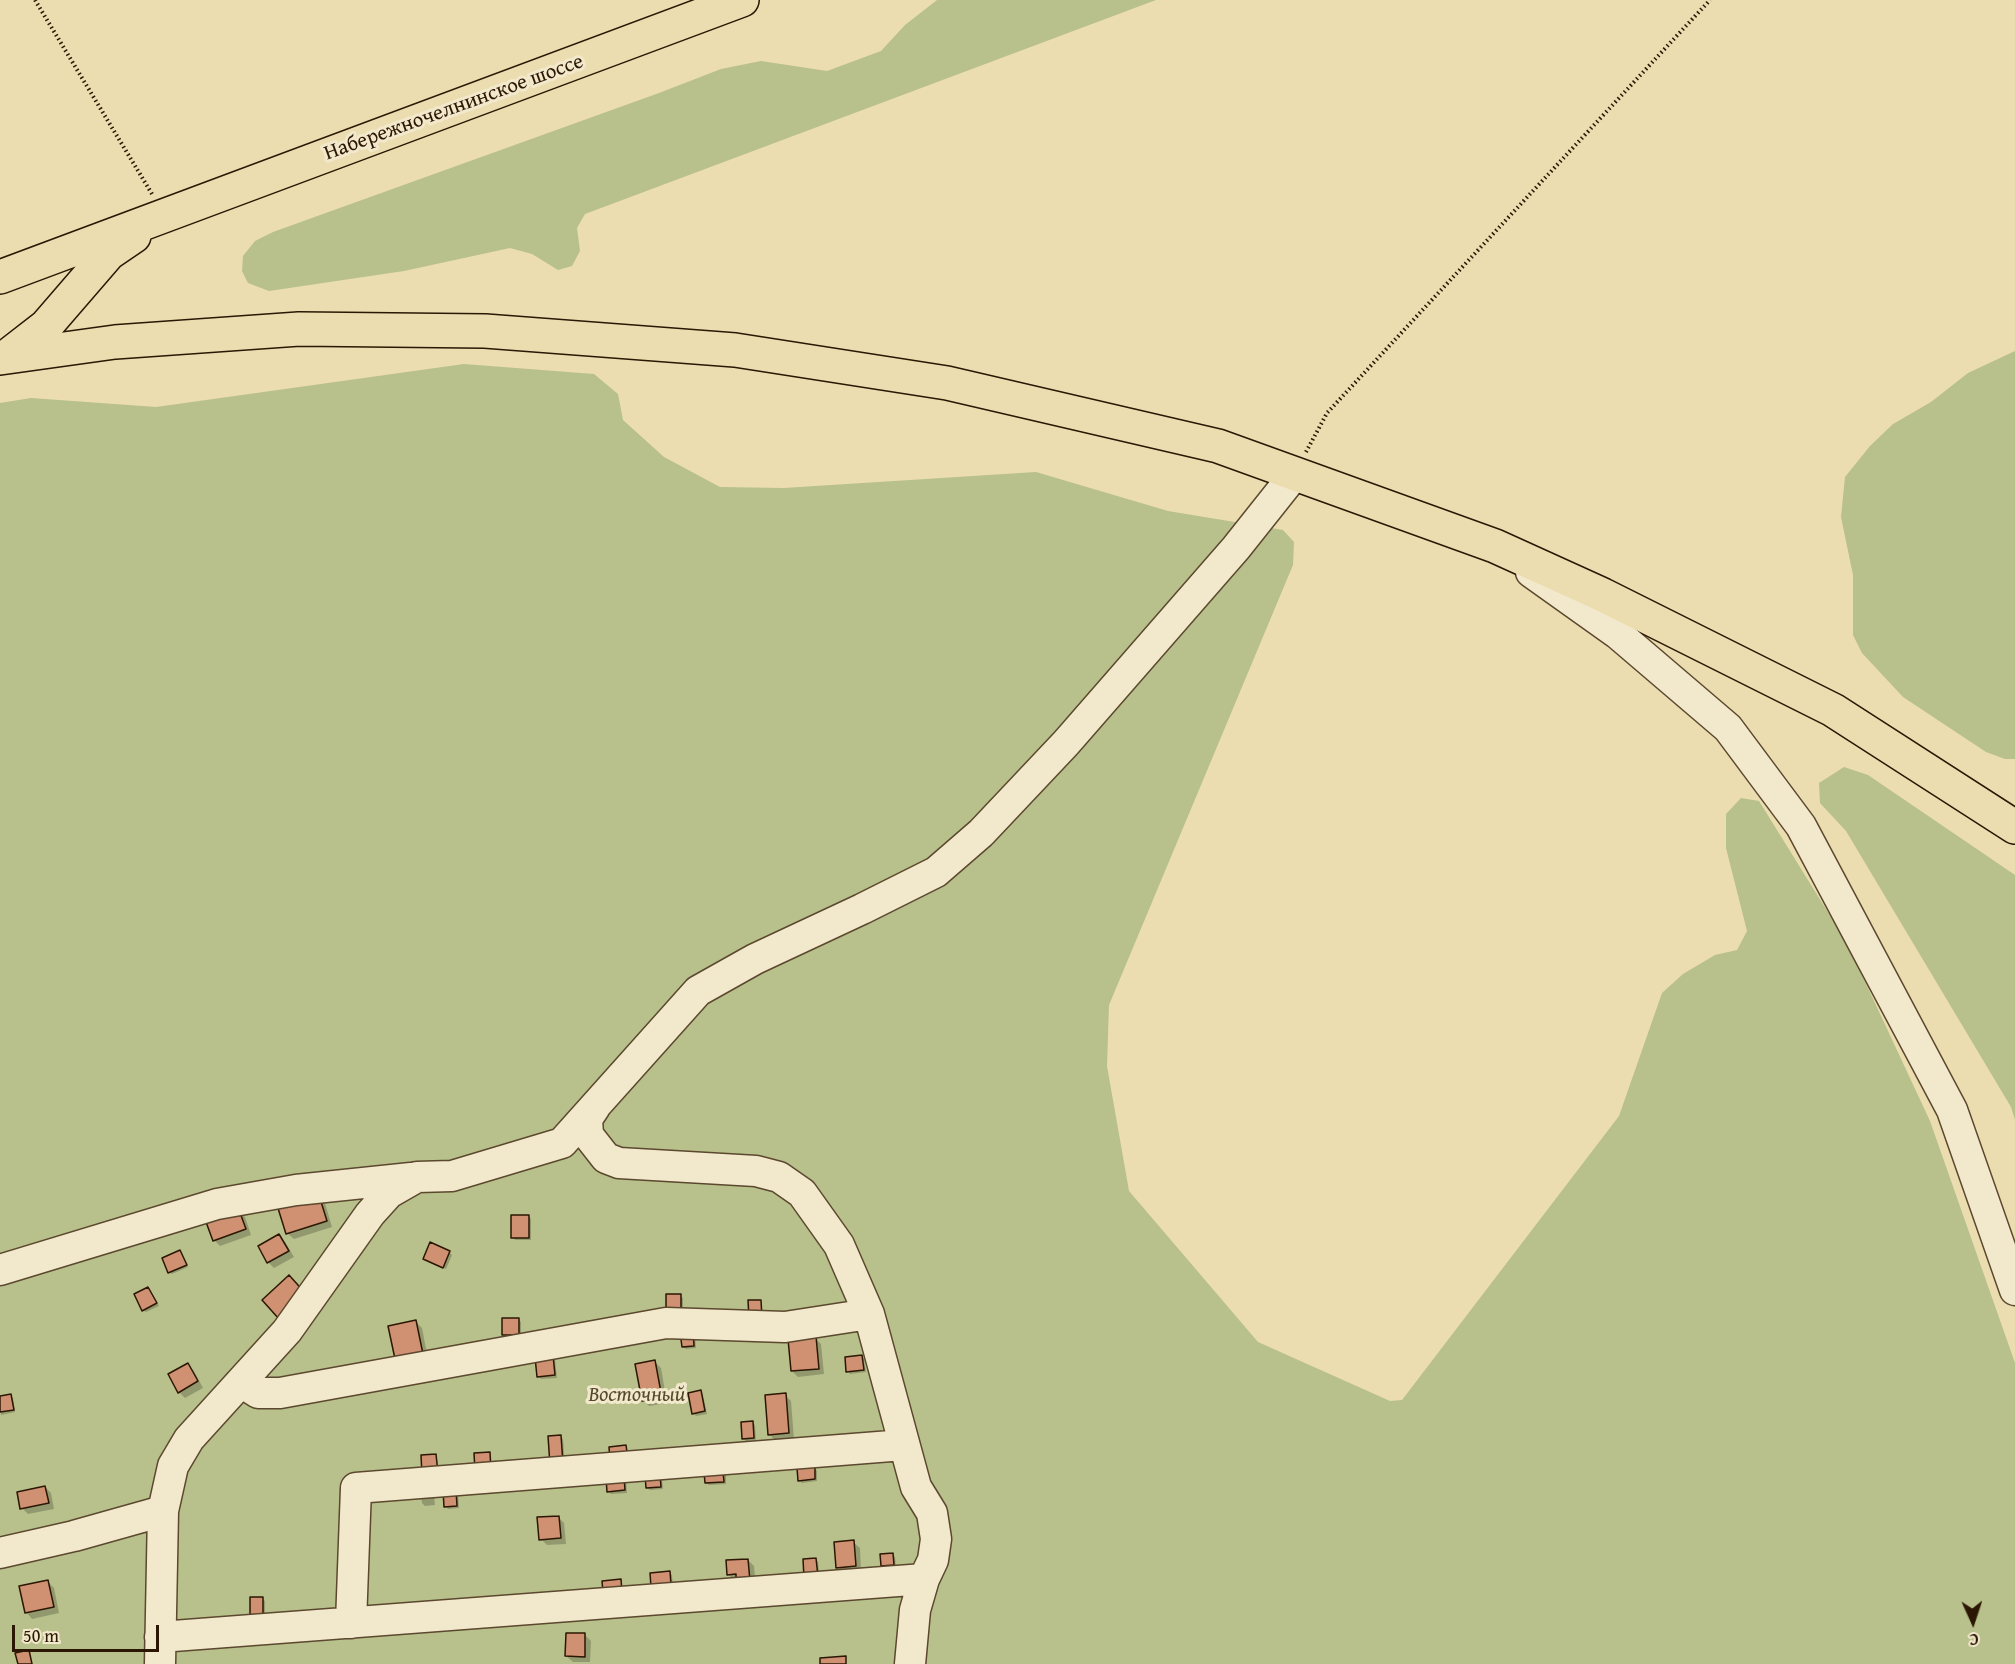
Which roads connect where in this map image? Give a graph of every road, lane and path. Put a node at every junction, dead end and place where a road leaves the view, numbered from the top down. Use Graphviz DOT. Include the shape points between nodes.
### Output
graph roads {
  1 [pos="36,0"];
  2 [pos="742,0"];
  3 [pos="1710,0"];
  4 [pos="165,215"];
  5 [pos="0,277"];
  6 [pos="3,358"];
  7 [pos="1294,475"];
  8 [pos="1495,546"];
  9 [pos="2015,827"];
  10 [pos="595,1107"];
  11 [pos="417,1177"];
  12 [pos="0,1270"];
  13 [pos="2015,1290"];
  14 [pos="869,1314"];
  15 [pos="241,1382"];
  16 [pos="904,1445"];
  17 [pos="163,1511"];
  18 [pos="0,1553"];
  19 [pos="924,1579"];
  20 [pos="351,1623"];
  21 [pos="160,1651"];
  22 [pos="910,1664"];
  1 -- 4 [label="path"];
  2 -- 4 [label="main road, Набережночелнинское шоссе"];
  3 -- 7 [label="path" via="1327,413"];
  4 -- 5 [label="main road"];
  4 -- 6 [label="main road" via="109,253 46,326"];
  6 -- 7 [label="main road" via="115,342 299,329 485,331 735,350 947,383 1218,446"];
  7 -- 8 [label="main road"];
  7 -- 10 [label="street" via="1236,548 1074,734 981,832 936,872 754,959 698,991"];
  8 -- 9 [label="main road" via="1603,595 1833,710"];
  8 -- 13 [label="street" via="1618,634 1728,728 1801,826 1952,1110"];
  10 -- 11 [label="street" via="562,1143 452,1176"];
  10 -- 14 [label="street" via="587,1119 588,1135 606,1158 619,1163 756,1171 779,1177 802,1193 838,1245"];
  11 -- 12 [label="street" via="296,1190 217,1204"];
  11 -- 15 [label="street" via="390,1193 370,1214 287,1331"];
  14 -- 15 [label="street" via="785,1327 666,1323 280,1393 258,1393"];
  14 -- 16 [label="street"];
  15 -- 17 [label="street" via="189,1439 173,1466"];
  16 -- 19 [label="street" via="916,1487 932,1513 936,1539 933,1560"];
  16 -- 20 [label="street" via="356,1488"];
  17 -- 18 [label="street"];
  17 -- 21 [label="street"];
  19 -- 20 [label="street"];
  19 -- 22 [label="street" via="915,1610"];
  20 -- 21 [label="street"];
}
